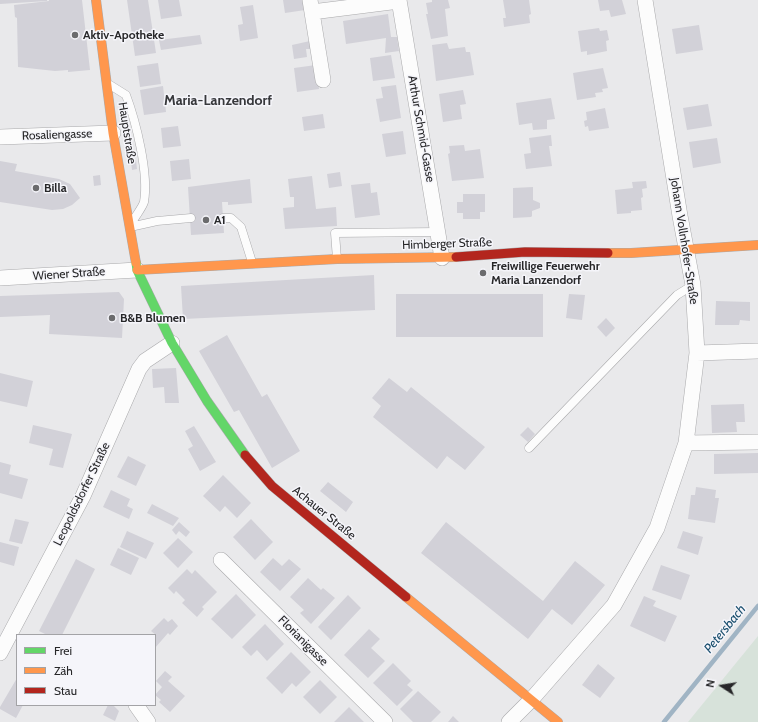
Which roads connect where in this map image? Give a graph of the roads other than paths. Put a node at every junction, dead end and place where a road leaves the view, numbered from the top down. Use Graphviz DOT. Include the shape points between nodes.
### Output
graph roads {
  1 [pos="96,0"];
  2 [pos="399,0"];
  3 [pos="645,0"];
  4 [pos="312,6"];
  5 [pos="323,80"];
  6 [pos="108,84"];
  7 [pos="113,132"];
  8 [pos="0,137"];
  9 [pos="191,218"];
  10 [pos="223,218"];
  11 [pos="130,227"];
  12 [pos="438,232"];
  13 [pos="758,245"];
  14 [pos="686,249"];
  15 [pos="442,258"];
  16 [pos="337,259"];
  17 [pos="252,262"];
  18 [pos="137,270"];
  19 [pos="0,278"];
  20 [pos="693,285"];
  21 [pos="172,343"];
  22 [pos="758,351"];
  23 [pos="697,353"];
  24 [pos="758,442"];
  25 [pos="686,443"];
  26 [pos="529,448"];
  27 [pos="221,560"];
  28 [pos="15,634"];
  29 [pos="0,653"];
  30 [pos="531,700"];
  31 [pos="137,706"];
  32 [pos="148,722"];
  33 [pos="385,722"];
  34 [pos="509,722"];
  35 [pos="558,722"];
  1 -- 6 [label="main road, Hauptstraße"];
  2 -- 4 [label="street, Arthur Schmid-Gasse"];
  2 -- 12 [label="street, Arthur Schmid-Gasse"];
  3 -- 14 [label="street, Johann Vollnhofer-Straße"];
  4 -- 5 [label="street, Arthur Schmid-Gasse"];
  6 -- 7 [label="main road, Hauptstraße"];
  6 -- 11 [label="lane" via="126,94 135,119 143,166 144,203"];
  7 -- 8 [label="street, Rosaliengasse"];
  7 -- 11 [label="main road, Hauptstraße"];
  9 -- 11 [label="lane"];
  10 -- 17 [label="lane" via="231,218 241,227"];
  11 -- 18 [label="main road, Hauptstraße"];
  12 -- 15 [label="street, Arthur Schmid-Gasse"];
  12 -- 16 [label="lane" via="335,233"];
  13 -- 14 [label="main road, Himberger Straße"];
  14 -- 15 [label="main road, Himberger Straße" via="611,253 525,252"];
  14 -- 20 [label="street, Johann Vollnhofer-Straße"];
  15 -- 16 [label="main road, Himberger Straße"];
  16 -- 17 [label="main road, Himberger Straße"];
  17 -- 18 [label="main road, Himberger Straße"];
  18 -- 19 [label="street, Wiener Straße"];
  18 -- 21 [label="main road, Achauer Straße"];
  20 -- 23 [label="street, Johann Vollnhofer-Straße"];
  20 -- 26 [label="lane" via="678,295"];
  21 -- 28 [label="street, Leopoldsdorfer Straße" via="139,368 83,496"];
  21 -- 30 [label="main road, Achauer Straße" via="207,401 241,450 272,486"];
  22 -- 23 [label="street"];
  23 -- 25 [label="street, Johann Vollnhofer-Straße"];
  24 -- 25 [label="street"];
  25 -- 30 [label="street, Johann Vollnhofer-Straße" via="657,528 614,605"];
  27 -- 33 [label="street, Florianigasse"];
  28 -- 29 [label="street, Leopoldsdorfer Straße"];
  30 -- 34 [label="street, Johann Vollnhofer-Straße"];
  30 -- 35 [label="main road, Achauer Straße"];
  31 -- 32 [label="street"];
}
